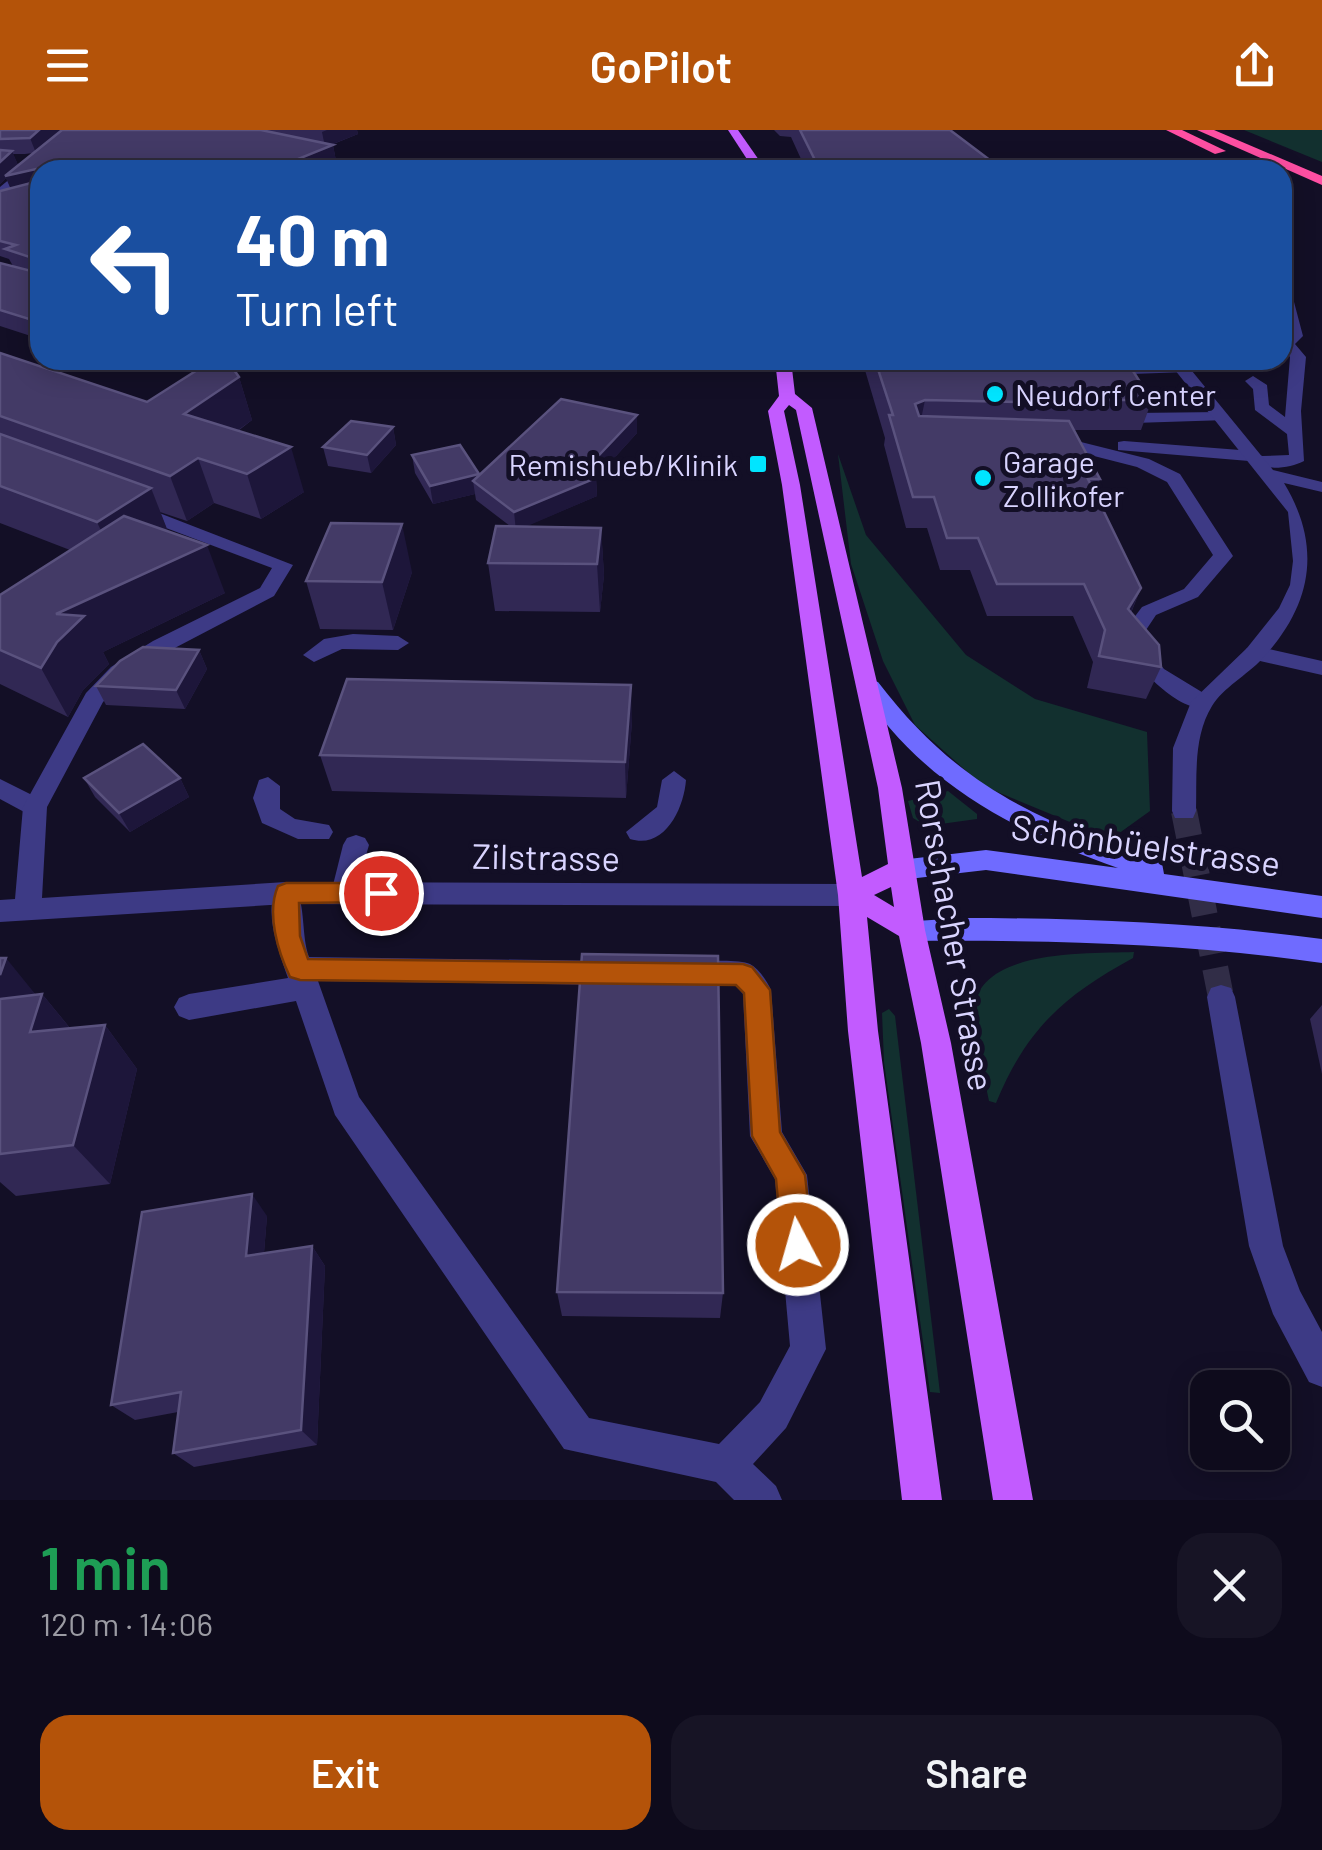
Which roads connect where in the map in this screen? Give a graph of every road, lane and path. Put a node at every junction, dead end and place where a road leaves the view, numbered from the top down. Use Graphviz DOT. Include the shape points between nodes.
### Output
graph roads {
  1 [pos="734,130"];
  2 [pos="1172,130"];
  3 [pos="1203,130"];
  4 [pos="77,132"];
  5 [pos="18,160"];
  6 [pos="38,160"];
  7 [pos="754,160"];
  8 [pos="1240,160"];
  9 [pos="1273,160"];
  10 [pos="30,167"];
  11 [pos="1292,168"];
  12 [pos="1322,181"];
  13 [pos="1292,183"];
  14 [pos="0,192"];
  15 [pos="1322,196"];
  16 [pos="23,198"];
  17 [pos="0,204"];
  18 [pos="1292,350"];
  19 [pos="784,370"];
  20 [pos="1184,370"];
  21 [pos="1253,381"];
  22 [pos="787,396"];
  23 [pos="1134,418"];
  24 [pos="1221,418"];
  25 [pos="1294,431"];
  26 [pos="1029,440"];
  27 [pos="1057,441"];
  28 [pos="1260,464"];
  29 [pos="1322,486"];
  30 [pos="112,501"];
  31 [pos="398,643"];
  32 [pos="1255,653"];
  33 [pos="314,655"];
  34 [pos="1322,668"];
  35 [pos="870,688"];
  36 [pos="1202,702"];
  37 [pos="674,780"];
  38 [pos="268,786"];
  39 [pos="0,788"];
  40 [pos="35,807"];
  41 [pos="1184,811"];
  42 [pos="320,832"];
  43 [pos="639,832"];
  44 [pos="356,846"];
  45 [pos="900,870"];
  46 [pos="1215,890"];
  47 [pos="286,893"];
  48 [pos="344,893"];
  49 [pos="851,895"];
  50 [pos="1322,908"];
  51 [pos="14,909"];
  52 [pos="911,930"];
  53 [pos="1322,951"];
  54 [pos="302,978"];
  55 [pos="1221,998"];
  56 [pos="189,1007"];
  57 [pos="1322,1369"];
  58 [pos="726,1465"];
  59 [pos="762,1500"];
  60 [pos="922,1500"];
  61 [pos="1013,1500"];
  1 -- 7 [label="main road"];
  2 -- 8 [label="highway"];
  3 -- 9 [label="highway"];
  4 -- 6 [label="street"];
  5 -- 6 [label="street"];
  10 -- 14 [label="street"];
  11 -- 12 [label="highway"];
  13 -- 15 [label="highway"];
  16 -- 17 [label="street"];
  18 -- 25 [label="street" via="1298,357"];
  19 -- 22 [label="main road, Rorschacher Strasse"];
  20 -- 24 [label="street"];
  21 -- 25 [label="street" via="1261,407"];
  22 -- 35 [label="main road, Rorschacher Strasse" via="804,408"];
  22 -- 49 [label="main road, Rorschacher Strasse" via="776,411"];
  23 -- 24 [label="street"];
  24 -- 28 [label="street"];
  25 -- 28 [label="street" via="1298,457"];
  26 -- 27 [label="street"];
  27 -- 28 [label="street"];
  27 -- 36 [label="street" via="1174,478 1223,556 1191,593 1148,611 1128,640 1156,674"];
  28 -- 29 [label="street"];
  28 -- 32 [label="street" via="1297,512 1304,561 1289,610"];
  30 -- 40 [label="street" via="283,565 267,592 120,672 94,698"];
  31 -- 33 [label="street" via="336,642"];
  32 -- 34 [label="street"];
  32 -- 36 [label="street"];
  35 -- 45 [label="main road, Rorschacher Strasse"];
  35 -- 46 [label="main road" via="897,729 951,778 1007,814"];
  36 -- 41 [label="street" via="1185,748"];
  37 -- 43 [label="street" via="672,808 662,822"];
  38 -- 42 [label="street" via="270,816 300,832"];
  39 -- 40 [label="street"];
  40 -- 51 [label="street"];
  44 -- 48 [label="street"];
  45 -- 46 [label="main road, Schönbüelstrasse" via="986,860"];
  45 -- 49 [label="main road"];
  45 -- 52 [label="main road, Rorschacher Strasse"];
  46 -- 50 [label="main road, Schönbüelstrasse"];
  47 -- 48 [label="street, Zilstrasse"];
  47 -- 51 [label="street, Zilstrasse"];
  47 -- 54 [label="street" via="288,936"];
  48 -- 49 [label="street, Zilstrasse"];
  49 -- 52 [label="main road"];
  49 -- 60 [label="main road, Rorschacher Strasse"];
  52 -- 53 [label="main road" via="1090,930"];
  52 -- 61 [label="main road, Rorschacher Strasse"];
  54 -- 56 [label="street"];
  54 -- 58 [label="street" via="346,1105 578,1435"];
  54 -- 58 [label="street" via="743,974 757,990 766,1136 790,1175 808,1349 773,1414"];
  55 -- 57 [label="street" via="1266,1246"];
  58 -- 59 [label="street"];
}
